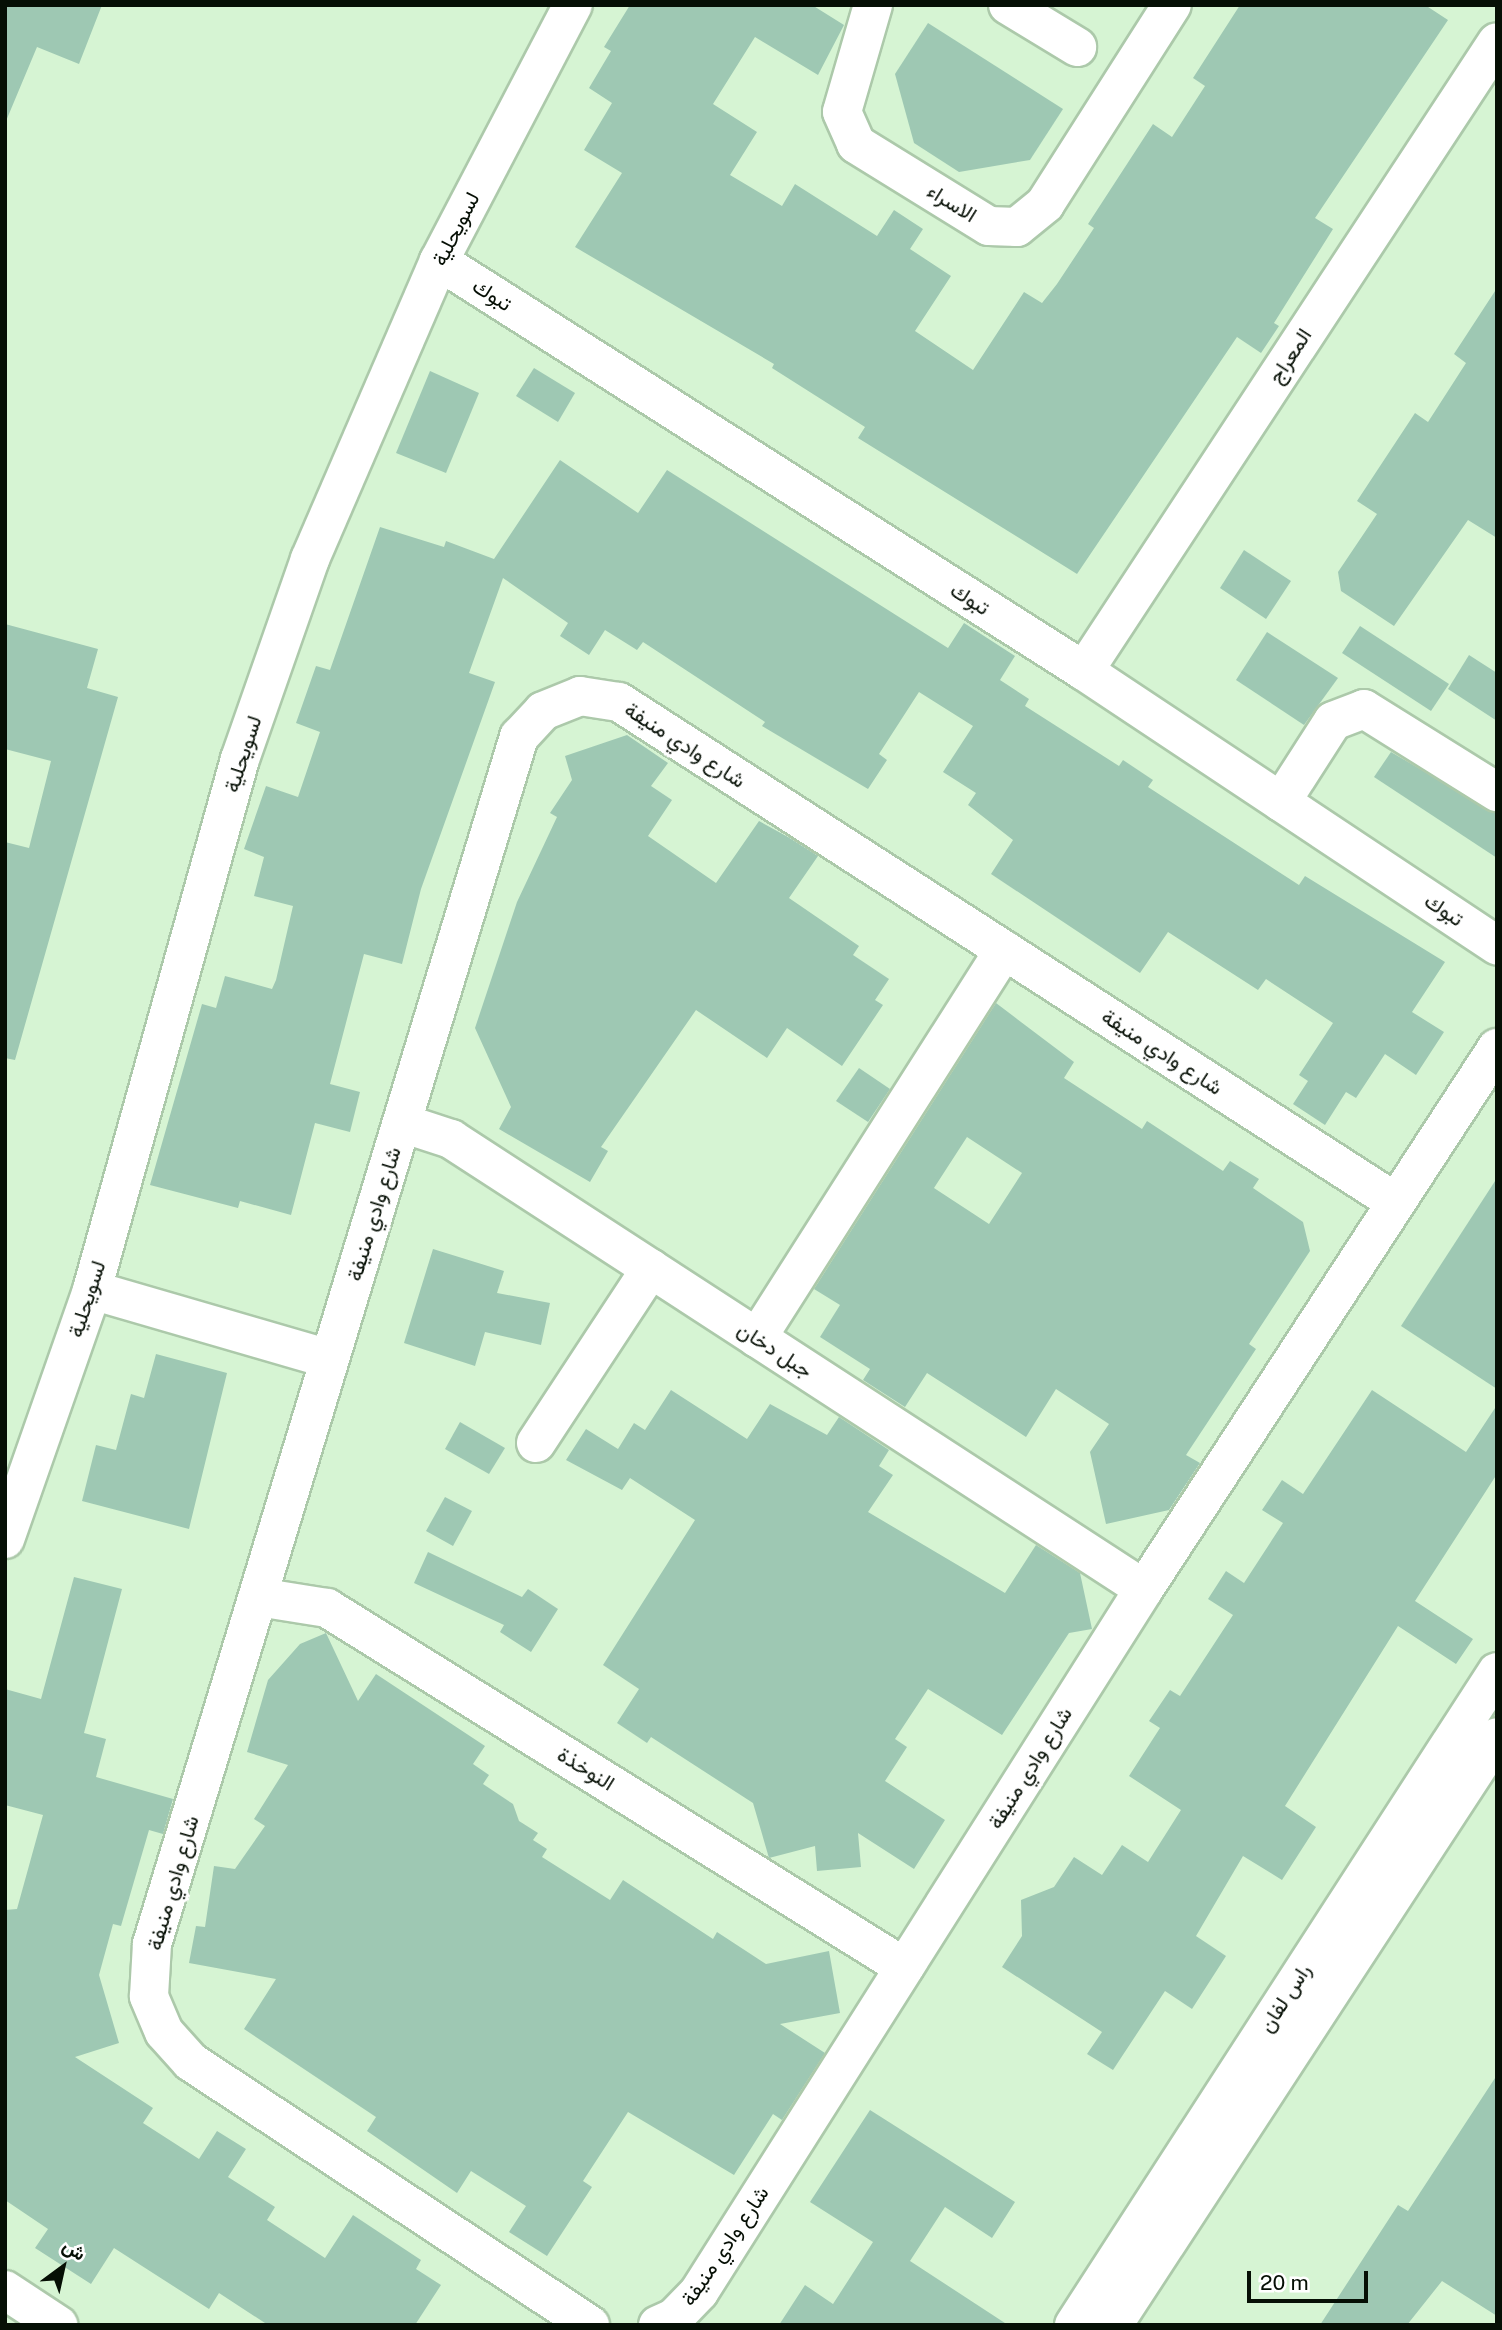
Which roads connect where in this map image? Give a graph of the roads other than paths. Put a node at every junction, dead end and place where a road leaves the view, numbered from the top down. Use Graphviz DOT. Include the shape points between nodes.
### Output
graph roads {
  1 [pos="573,5"];
  2 [pos="873,5"];
  3 [pos="1008,5"];
  4 [pos="1172,5"];
  5 [pos="1497,42"];
  6 [pos="1077,47"];
  7 [pos="439,261"];
  8 [pos="1084,671"];
  9 [pos="1497,792"];
  10 [pos="1281,802"];
  11 [pos="1497,945"];
  12 [pos="1004,950"];
  13 [pos="1497,1048"];
  14 [pos="401,1123"];
  15 [pos="1395,1202"];
  16 [pos="650,1268"];
  17 [pos="92,1290"];
  18 [pos="757,1338"];
  19 [pos="329,1359"];
  20 [pos="536,1443"];
  21 [pos="5,1539"];
  22 [pos="1144,1589"];
  23 [pos="258,1597"];
  24 [pos="1497,1672"];
  25 [pos="1497,1737"];
  26 [pos="904,1967"];
  27 [pos="5,2290"];
  28 [pos="58,2325"];
  29 [pos="590,2325"];
  30 [pos="658,2325"];
  31 [pos="1073,2325"];
  32 [pos="1113,2325"];
  1 -- 7 [label="street, لسويحلية"];
  2 -- 4 [label="street, الاسراء" via="842,112 856,144 989,226 1017,227 1045,204"];
  3 -- 6 [label="street"];
  5 -- 8 [label="street, المعراج"];
  7 -- 8 [label="street, تبوك"];
  7 -- 17 [label="street, لسويحلية" via="322,528 240,759"];
  8 -- 10 [label="street, تبوك"];
  9 -- 10 [label="street" via="1364,709 1333,721"];
  10 -- 11 [label="street, تبوك"];
  12 -- 14 [label="street, شارع وادي منيفة" via="619,702 580,696 543,710 519,737"];
  12 -- 15 [label="street, شارع وادي منيفة"];
  12 -- 18 [label="street"];
  13 -- 15 [label="street, شارع وادي منيفة"];
  14 -- 16 [label="street, جبل دخان" via="451,1139"];
  14 -- 19 [label="street, شارع وادي منيفة"];
  15 -- 22 [label="street, شارع وادي منيفة"];
  16 -- 18 [label="street, جبل دخان"];
  16 -- 20 [label="street"];
  17 -- 19 [label="street"];
  17 -- 21 [label="street, لسويحلية"];
  18 -- 22 [label="street, جبل دخان"];
  19 -- 23 [label="street, شارع وادي منيفة"];
  22 -- 26 [label="street, شارع وادي منيفة"];
  23 -- 26 [label="street, النوخذة" via="327,1608"];
  23 -- 29 [label="street, شارع وادي منيفة" via="152,1944 149,1996 164,2032 191,2062"];
  24 -- 31 [label="street, راس لفان"];
  25 -- 32 [label="street, راس لفان"];
  26 -- 30 [label="street, شارع وادي منيفة" via="699,2292 674,2318"];
  27 -- 28 [label="street"];
}
